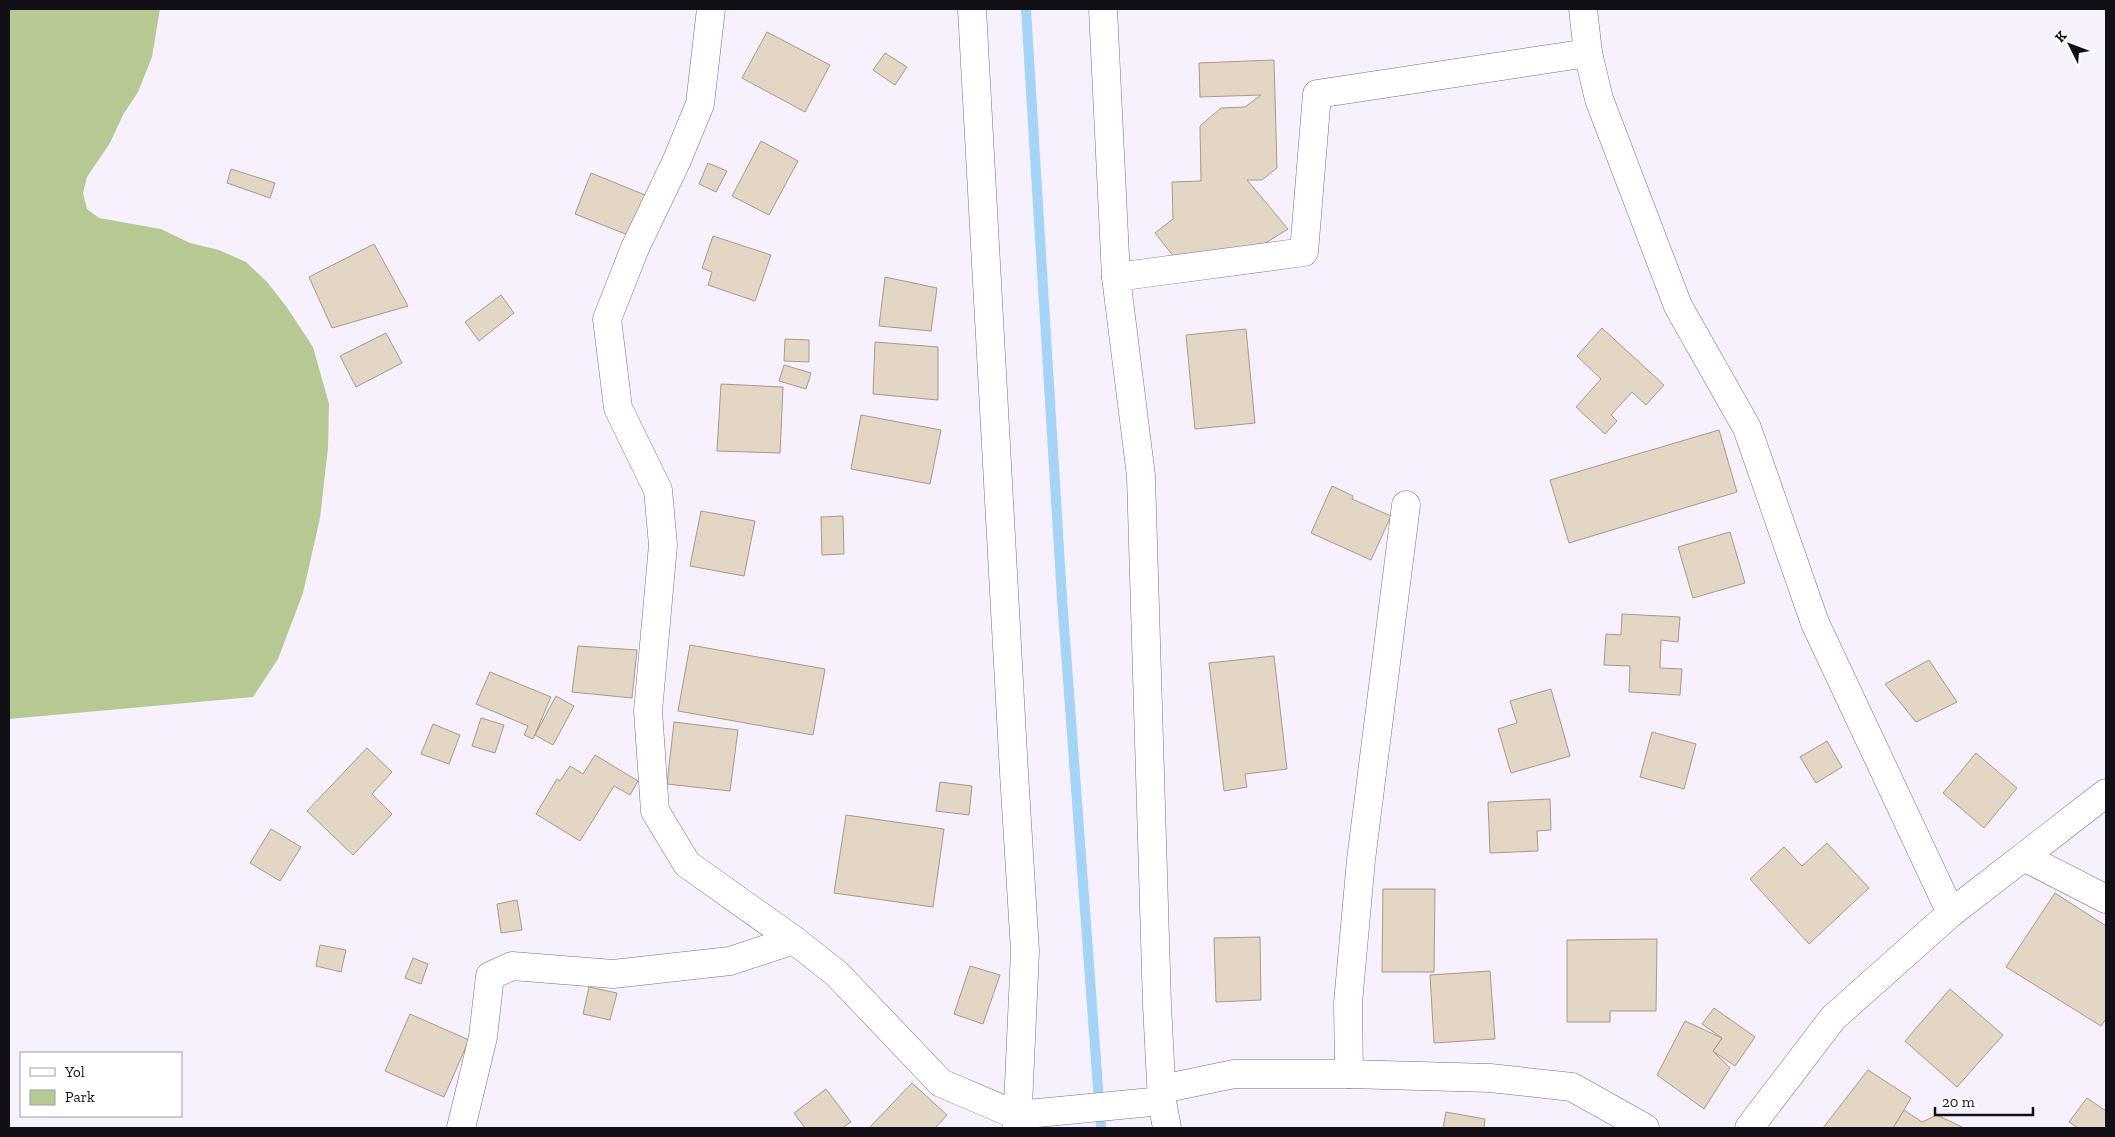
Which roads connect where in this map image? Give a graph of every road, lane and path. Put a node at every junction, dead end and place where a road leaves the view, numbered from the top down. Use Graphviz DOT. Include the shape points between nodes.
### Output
graph roads {
  1 [pos="711,9"];
  2 [pos="972,9"];
  3 [pos="1103,9"];
  4 [pos="1583,9"];
  5 [pos="1588,53"];
  6 [pos="1116,277"];
  7 [pos="1406,506"];
  8 [pos="2106,793"];
  9 [pos="2024,857"];
  10 [pos="2106,899"];
  11 [pos="1951,913"];
  12 [pos="794,940"];
  13 [pos="1349,1074"];
  14 [pos="1162,1095"];
  15 [pos="1018,1119"];
  16 [pos="462,1128"];
  17 [pos="1167,1128"];
  18 [pos="1645,1128"];
  19 [pos="1749,1128"];
  1 -- 12 [label="street" via="700,104 606,319 618,408 658,490 663,545 648,711 655,811 687,864"];
  2 -- 15 [label="street" via="1025,952"];
  3 -- 6 [label="street"];
  4 -- 5 [label="street"];
  5 -- 6 [label="street" via="1317,94 1304,252"];
  5 -- 11 [label="street" via="1599,99 1678,306 1747,428 1815,623"];
  6 -- 14 [label="street" via="1140,476"];
  7 -- 13 [label="street" via="1361,860 1348,1003"];
  8 -- 9 [label="street"];
  9 -- 10 [label="street"];
  9 -- 11 [label="street"];
  11 -- 19 [label="street" via="1833,1018"];
  12 -- 15 [label="street" via="837,974 941,1083"];
  12 -- 16 [label="street" via="730,961 613,974 512,966 490,976 483,1037"];
  13 -- 14 [label="street" via="1234,1074"];
  13 -- 18 [label="street" via="1490,1078 1572,1087"];
  14 -- 15 [label="street" via="1133,1105"];
  14 -- 17 [label="street"];
}
